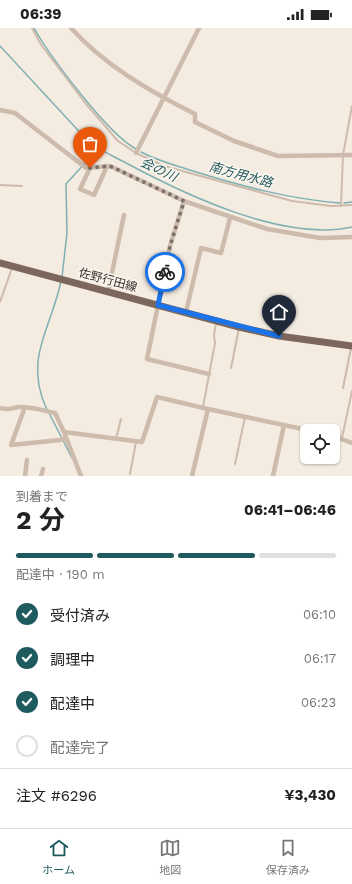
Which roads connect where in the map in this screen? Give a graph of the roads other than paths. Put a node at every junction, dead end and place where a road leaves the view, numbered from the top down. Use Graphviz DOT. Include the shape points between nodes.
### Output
graph roads {
  1 [pos="32,28"];
  2 [pos="71,28"];
  3 [pos="199,28"];
  4 [pos="163,98"];
  5 [pos="352,106"];
  6 [pos="0,110"];
  7 [pos="136,153"];
  8 [pos="343,155"];
  9 [pos="352,155"];
  10 [pos="107,166"];
  11 [pos="90,168"];
  12 [pos="0,185"];
  13 [pos="22,186"];
  14 [pos="184,201"];
  15 [pos="352,205"];
  16 [pos="341,206"];
  17 [pos="124,214"];
  18 [pos="230,218"];
  19 [pos="352,237"];
  20 [pos="0,263"];
  21 [pos="12,267"];
  22 [pos="108,292"];
  23 [pos="0,302"];
  24 [pos="158,305"];
  25 [pos="186,312"];
  26 [pos="217,321"];
  27 [pos="239,327"];
  28 [pos="352,346"];
  29 [pos="231,368"];
  30 [pos="209,374"];
  31 [pos="343,388"];
  32 [pos="352,391"];
  33 [pos="0,408"];
  34 [pos="25,408"];
  35 [pos="202,408"];
  36 [pos="208,409"];
  37 [pos="245,416"];
  38 [pos="121,419"];
  39 [pos="284,425"];
  40 [pos="300,428"];
  41 [pos="64,432"];
  42 [pos="66,438"];
  43 [pos="342,438"];
  44 [pos="116,440"];
  45 [pos="136,442"];
  46 [pos="352,443"];
  47 [pos="27,460"];
  48 [pos="235,464"];
  49 [pos="43,469"];
  50 [pos="130,474"];
  51 [pos="25,476"];
  52 [pos="41,476"];
  53 [pos="81,476"];
  54 [pos="192,476"];
  55 [pos="273,476"];
  1 -- 7 [label="lane" via="56,66 90,109 118,141"];
  2 -- 4 [label="street" via="110,62"];
  3 -- 4 [label="street"];
  4 -- 7 [label="street"];
  4 -- 8 [label="street" via="195,114 195,122 234,141 278,156"];
  5 -- 8 [label="lane"];
  6 -- 11 [label="street" via="15,113 86,168"];
  7 -- 16 [label="lane" via="164,166 292,201"];
  8 -- 9 [label="street"];
  8 -- 16 [label="lane"];
  10 -- 11 [label="street"];
  10 -- 11 [label="street" via="94,195 80,189"];
  10 -- 14 [label="street"];
  12 -- 13 [label="lane"];
  14 -- 18 [label="street"];
  14 -- 24 [label="street" via="170,246"];
  15 -- 16 [label="lane"];
  17 -- 22 [label="street"];
  18 -- 19 [label="street" via="267,229 320,238"];
  18 -- 25 [label="street" via="221,253 201,248"];
  20 -- 21 [label="main road, 佐野行田線"];
  21 -- 22 [label="main road, 佐野行田線"];
  21 -- 23 [label="lane"];
  22 -- 24 [label="main road, 佐野行田線"];
  24 -- 25 [label="main road, 佐野行田線"];
  24 -- 30 [label="street" via="147,359"];
  25 -- 26 [label="main road, 佐野行田線"];
  26 -- 27 [label="main road, 佐野行田線"];
  26 -- 30 [label="lane"];
  27 -- 28 [label="main road, 佐野行田線" via="279,336"];
  27 -- 29 [label="lane"];
  28 -- 31 [label="lane"];
  30 -- 35 [label="lane"];
  32 -- 43 [label="lane"];
  33 -- 34 [label="street"];
  34 -- 41 [label="street" via="55,413"];
  34 -- 42 [label="street" via="11,445"];
  35 -- 36 [label="street"];
  35 -- 45 [label="street" via="157,397 142,442"];
  36 -- 37 [label="street"];
  36 -- 54 [label="street"];
  37 -- 39 [label="street"];
  37 -- 48 [label="lane"];
  38 -- 44 [label="lane"];
  39 -- 40 [label="street"];
  39 -- 55 [label="street"];
  41 -- 42 [label="street"];
  41 -- 44 [label="street"];
  42 -- 53 [label="street"];
  43 -- 46 [label="street"];
  44 -- 45 [label="street"];
  45 -- 50 [label="lane"];
  47 -- 51 [label="street"];
  49 -- 52 [label="street"];
}
